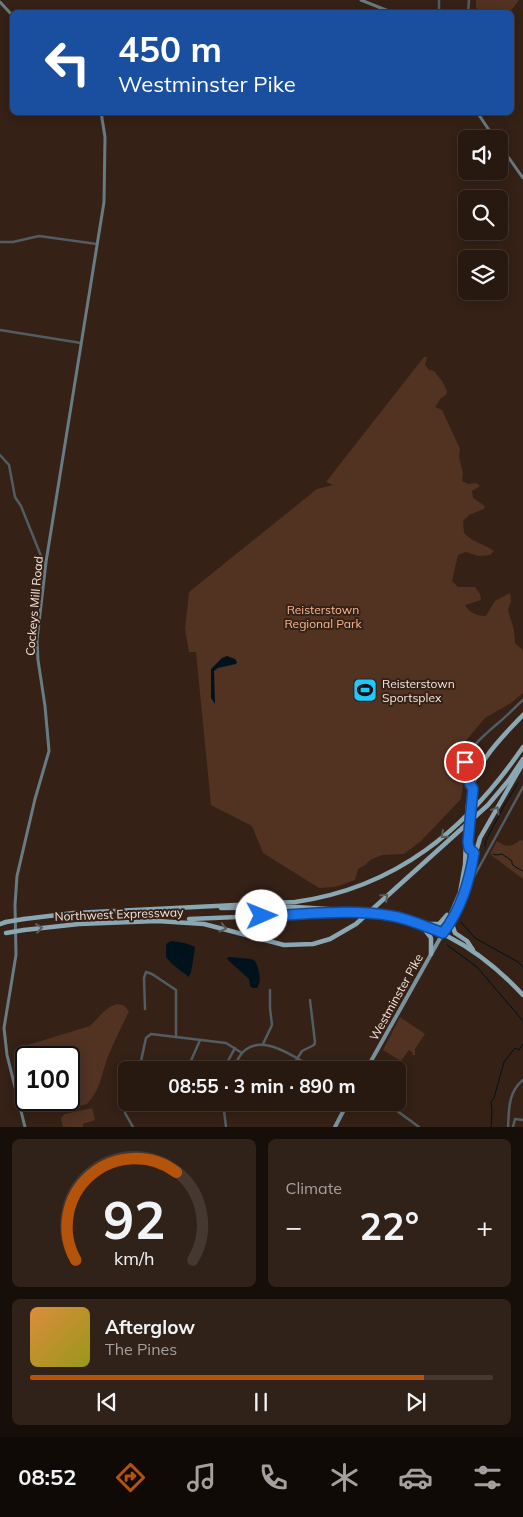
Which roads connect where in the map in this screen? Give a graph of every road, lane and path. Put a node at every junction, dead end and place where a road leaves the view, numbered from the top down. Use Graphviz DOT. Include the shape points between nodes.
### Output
graph roads {
  1 [pos="361,0"];
  2 [pos="0,2"];
  3 [pos="7,9"];
  4 [pos="0,10"];
  5 [pos="386,10"];
  6 [pos="10,12"];
  7 [pos="102,115"];
  8 [pos="479,115"];
  9 [pos="489,130"];
  10 [pos="508,157"];
  11 [pos="523,178"];
  12 [pos="0,242"];
  13 [pos="97,244"];
  14 [pos="0,330"];
  15 [pos="81,343"];
  16 [pos="0,455"];
  17 [pos="46,562"];
  18 [pos="523,700"];
  19 [pos="523,715"];
  20 [pos="523,747"];
  21 [pos="523,759"];
  22 [pos="523,764"];
  23 [pos="472,786"];
  24 [pos="523,787"];
  25 [pos="467,838"];
  26 [pos="474,853"];
  27 [pos="483,857"];
  28 [pos="465,859"];
  29 [pos="465,865"];
  30 [pos="469,881"];
  31 [pos="458,905"];
  32 [pos="185,908"];
  33 [pos="362,912"];
  34 [pos="157,921"];
  35 [pos="0,924"];
  36 [pos="420,924"];
  37 [pos="443,933"];
  38 [pos="0,934"];
  39 [pos="473,950"];
  40 [pos="431,954"];
  41 [pos="270,990"];
  42 [pos="523,995"];
  43 [pos="310,1000"];
  44 [pos="145,1009"];
  45 [pos="176,1037"];
  46 [pos="200,1040"];
  47 [pos="263,1044"];
  48 [pos="235,1048"];
  49 [pos="242,1053"];
  50 [pos="297,1059"];
  51 [pos="141,1061"];
  52 [pos="190,1061"];
  53 [pos="228,1061"];
  54 [pos="237,1061"];
  55 [pos="300,1061"];
  56 [pos="371,1061"];
  57 [pos="523,1080"];
  58 [pos="224,1111"];
  59 [pos="343,1111"];
  60 [pos="397,1111"];
  61 [pos="126,1113"];
  62 [pos="523,1120"];
  63 [pos="25,1127"];
  64 [pos="133,1127"];
  65 [pos="226,1127"];
  66 [pos="335,1127"];
  67 [pos="419,1127"];
  68 [pos="508,1127"];
  69 [pos="513,1127"];
  1 -- 5 [label="street"];
  2 -- 3 [label="street"];
  3 -- 4 [label="street"];
  3 -- 6 [label="street"];
  7 -- 13 [label="street, Cockeys Mill Road" via="105,130 105,186"];
  8 -- 9 [label="street"];
  10 -- 11 [label="street"];
  12 -- 13 [label="street" via="39,236"];
  13 -- 15 [label="street, Cockeys Mill Road"];
  14 -- 15 [label="street"];
  15 -- 17 [label="street, Cockeys Mill Road"];
  16 -- 17 [label="street" via="9,465 15,497"];
  17 -- 63 [label="street, Cockeys Mill Road" via="37,654 49,751 17,876 16,956 4,1033"];
  18 -- 23 [label="street" via="468,753 464,772"];
  19 -- 23 [label="highway, Westminster Pike" via="487,755"];
  20 -- 32 [label="highway, Northwest Expressway, one-way" via="472,811 416,858 386,876 313,900"];
  34 -- 21 [label="highway, Northwest Expressway, one-way" via="204,924 284,945 313,944 338,936 356,924 488,805"];
  26 -- 22 [label="highway, Westminster Pike, one-way"];
  23 -- 25 [label="highway, Westminster Pike, bridge"];
  24 -- 27 [label="street"];
  25 -- 26 [label="highway"];
  25 -- 28 [label="highway, Westminster Pike"];
  26 -- 27 [label="street"];
  26 -- 28 [label="highway"];
  26 -- 30 [label="highway, Westminster Pike"];
  27 -- 30 [label="street"];
  28 -- 29 [label="highway, Westminster Pike"];
  29 -- 30 [label="highway"];
  29 -- 31 [label="highway, Westminster Pike"];
  30 -- 31 [label="highway, Westminster Pike"];
  31 -- 36 [label="highway" via="441,923"];
  31 -- 37 [label="highway, Westminster Pike"];
  31 -- 39 [label="highway" via="453,928"];
  32 -- 33 [label="highway" via="296,907"];
  32 -- 35 [label="highway, Northwest Expressway, bridge" via="74,913"];
  33 -- 34 [label="highway"];
  33 -- 36 [label="highway, bridge"];
  38 -- 34 [label="highway, Northwest Expressway, one-way, bridge" via="62,925"];
  36 -- 37 [label="highway"];
  36 -- 40 [label="highway" via="432,938"];
  37 -- 39 [label="highway"];
  37 -- 40 [label="main road, Westminster Pike"];
  39 -- 42 [label="highway"];
  40 -- 56 [label="main road, Westminster Pike"];
  41 -- 47 [label="street" via="272,1025"];
  43 -- 50 [label="street" via="315,1042"];
  44 -- 45 [label="street" via="146,972 176,990"];
  45 -- 46 [label="street"];
  45 -- 51 [label="street" via="148,1036"];
  46 -- 48 [label="street"];
  46 -- 52 [label="street"];
  47 -- 49 [label="street"];
  47 -- 50 [label="street"];
  48 -- 49 [label="street"];
  48 -- 53 [label="street"];
  49 -- 54 [label="street"];
  50 -- 55 [label="street"];
  57 -- 68 [label="street" via="511,1095"];
  58 -- 65 [label="street"];
  59 -- 66 [label="main road"];
  60 -- 67 [label="street"];
  61 -- 64 [label="street"];
  62 -- 69 [label="street" via="515,1119"];
}
